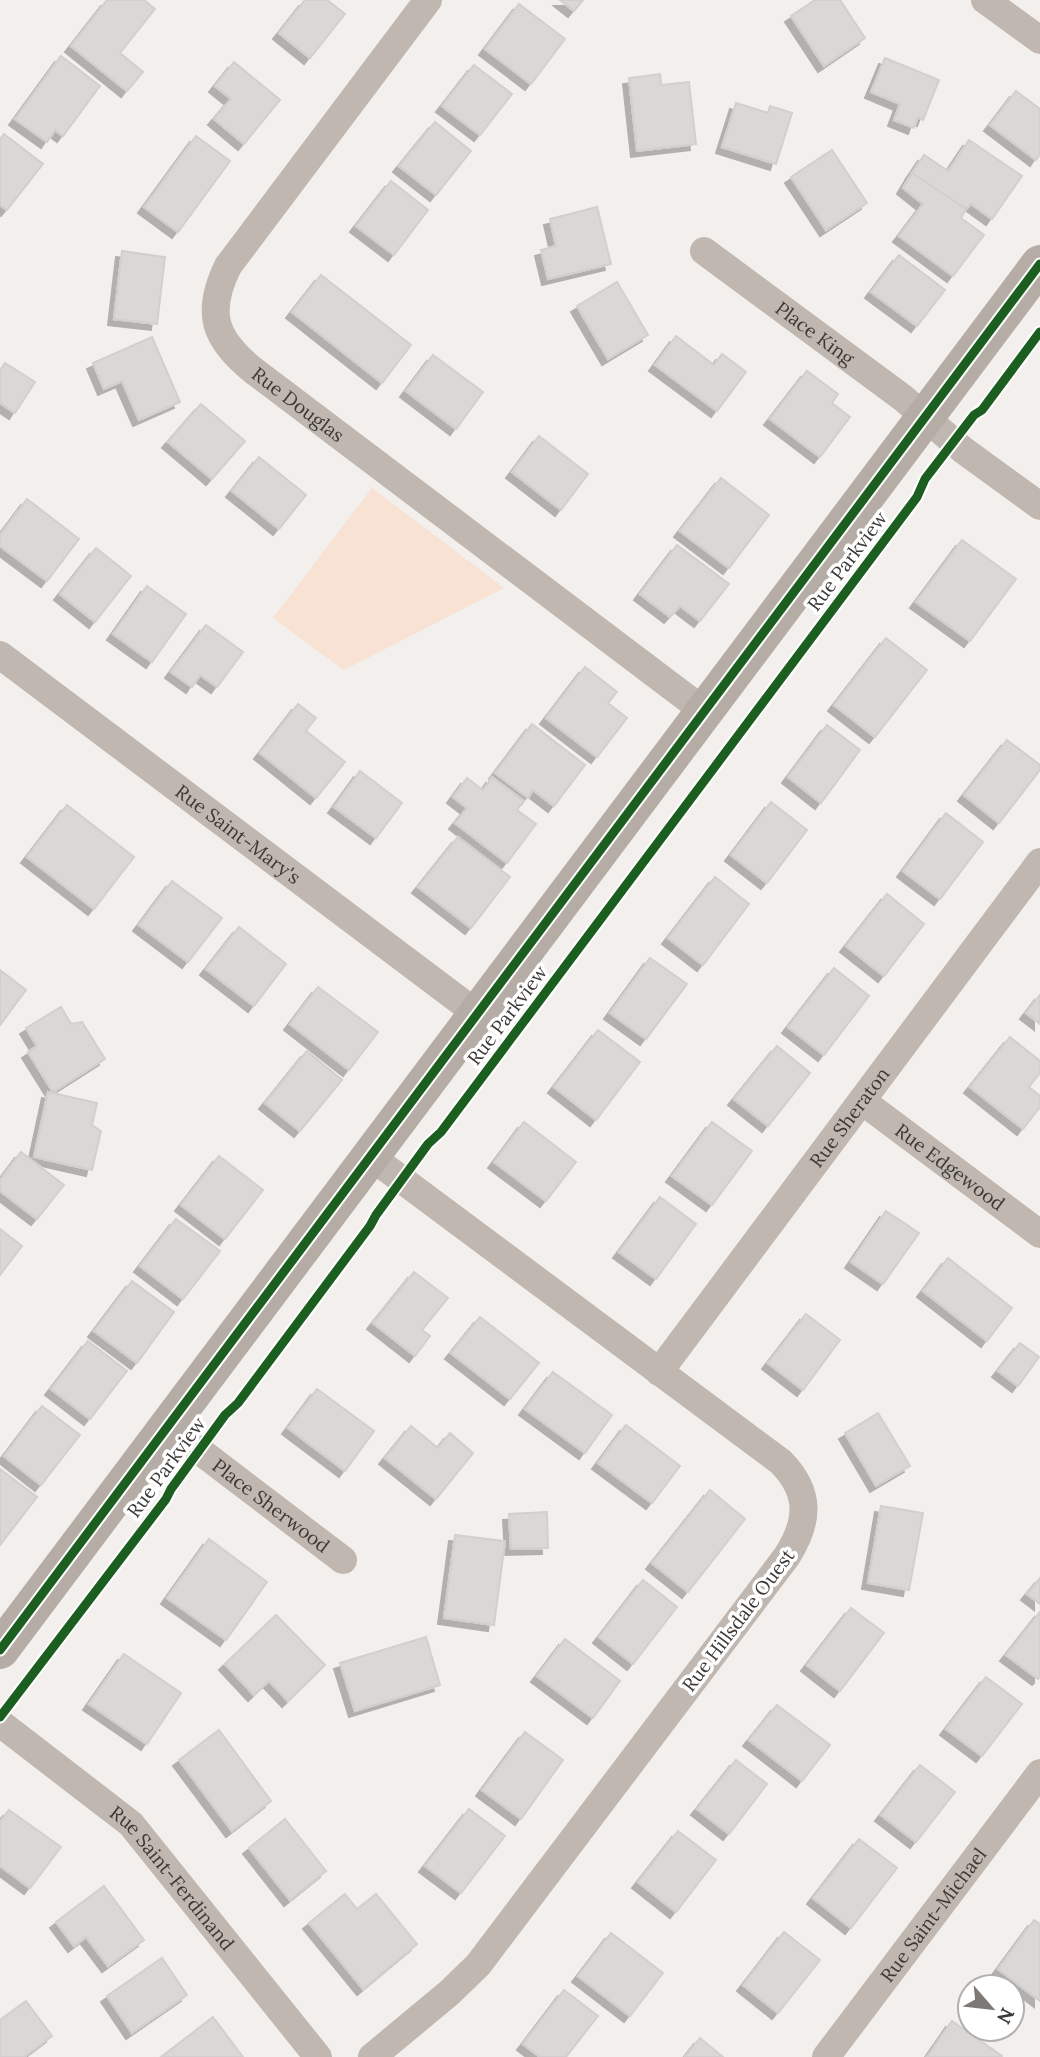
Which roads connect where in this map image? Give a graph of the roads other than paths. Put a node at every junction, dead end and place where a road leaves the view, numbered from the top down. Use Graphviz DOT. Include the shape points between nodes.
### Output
graph roads {
  1 [pos="428,0"];
  2 [pos="985,0"];
  3 [pos="1040,40"];
  4 [pos="704,251"];
  5 [pos="1040,264"];
  6 [pos="925,417"];
  7 [pos="1040,506"];
  8 [pos="0,655"];
  9 [pos="704,711"];
  10 [pos="1040,862"];
  11 [pos="476,1013"];
  12 [pos="862,1101"];
  13 [pos="370,1156"];
  14 [pos="1040,1234"];
  15 [pos="659,1372"];
  16 [pos="167,1426"];
  17 [pos="343,1560"];
  18 [pos="0,1650"];
  19 [pos="0,1723"];
  20 [pos="1040,1773"];
  21 [pos="318,2057"];
  22 [pos="372,2057"];
  23 [pos="826,2057"];
  1 -- 9 [label="street, Rue Douglas" via="228,266 217,300 219,332 254,371"];
  2 -- 3 [label="street"];
  4 -- 6 [label="street, Place King"];
  5 -- 6 [label="street, Rue Parkview"];
  6 -- 7 [label="street, Place King"];
  6 -- 9 [label="street, Rue Parkview"];
  8 -- 11 [label="street, Rue Saint-Mary's"];
  9 -- 11 [label="street, Rue Parkview"];
  10 -- 12 [label="street, Rue Sheraton"];
  11 -- 13 [label="street, Rue Parkview"];
  12 -- 14 [label="street, Rue Edgewood"];
  12 -- 15 [label="street, Rue Sheraton"];
  13 -- 15 [label="street, Rue Hillsdale Ouest"];
  13 -- 16 [label="street, Rue Parkview"];
  15 -- 22 [label="street, Rue Hillsdale Ouest" via="792,1473 803,1498 802,1528 796,1542 478,1965"];
  16 -- 17 [label="street, Place Sherwood"];
  16 -- 18 [label="street, Rue Parkview"];
  19 -- 21 [label="street, Rue Saint-Ferdinand" via="131,1824"];
  20 -- 23 [label="street, Rue Saint-Michael"];
}
